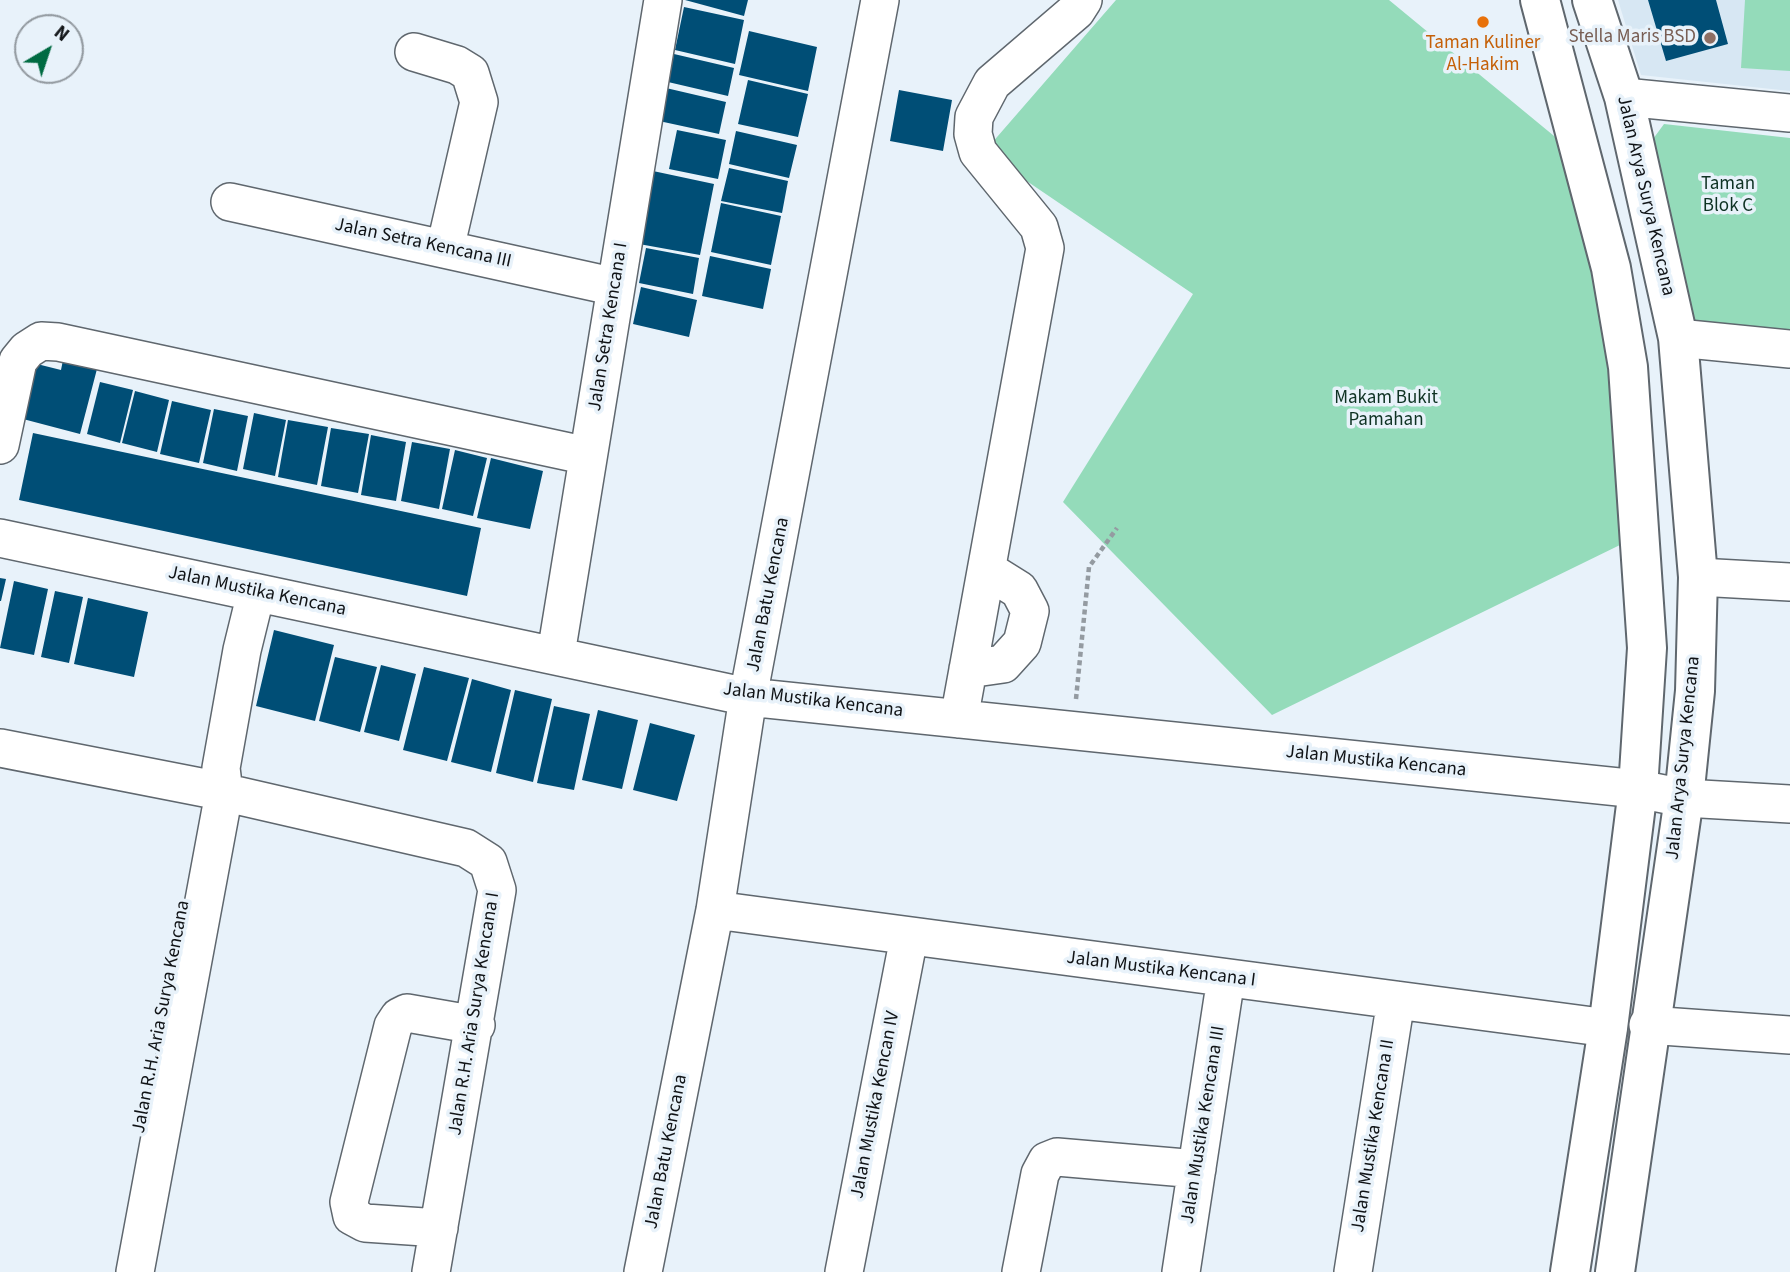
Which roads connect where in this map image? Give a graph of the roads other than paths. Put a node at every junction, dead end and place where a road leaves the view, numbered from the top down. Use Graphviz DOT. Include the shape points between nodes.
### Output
graph roads {
  1 [pos="663,0"];
  2 [pos="880,0"];
  3 [pos="1083,0"];
  4 [pos="1540,0"];
  5 [pos="1592,0"];
  6 [pos="414,52"];
  7 [pos="1624,97"];
  8 [pos="1790,113"];
  9 [pos="230,202"];
  10 [pos="445,249"];
  11 [pos="616,287"];
  12 [pos="1678,338"];
  13 [pos="1790,349"];
  14 [pos="0,445"];
  15 [pos="588,456"];
  16 [pos="0,538"];
  17 [pos="987,570"];
  18 [pos="1698,577"];
  19 [pos="1790,582"];
  20 [pos="256,593"];
  21 [pos="556,654"];
  22 [pos="968,669"];
  23 [pos="748,697"];
  24 [pos="959,719"];
  25 [pos="0,748"];
  26 [pos="217,783"];
  27 [pos="1638,789"];
  28 [pos="1684,798"];
  29 [pos="1790,804"];
  30 [pos="715,911"];
  31 [pos="909,937"];
  32 [pos="1226,978"];
  33 [pos="1396,1000"];
  34 [pos="476,1025"];
  35 [pos="1648,1025"];
  36 [pos="1608,1028"];
  37 [pos="1790,1035"];
  38 [pos="1197,1170"];
  39 [pos="439,1228"];
  40 [pos="115,1272"];
  41 [pos="135,1272"];
  42 [pos="431,1272"];
  43 [pos="643,1272"];
  44 [pos="844,1272"];
  45 [pos="1021,1272"];
  46 [pos="1181,1272"];
  47 [pos="1353,1272"];
  48 [pos="1570,1272"];
  49 [pos="1615,1272"];
  1 -- 11 [label="street, Jalan Setra Kencana I"];
  2 -- 23 [label="street, Jalan Batu Kencana"];
  3 -- 17 [label="street" via="992,83 974,117 978,152 1039,228 1045,248"];
  4 -- 27 [label="street" via="1611,268 1628,367 1647,648"];
  5 -- 7 [label="street, Jalan Arya Surya Kencana"];
  6 -- 10 [label="street" via="470,73 480,102"];
  7 -- 8 [label="street"];
  7 -- 12 [label="street, Jalan Arya Surya Kencana"];
  9 -- 10 [label="street, Jalan Setra Kencana III"];
  10 -- 11 [label="street, Jalan Setra Kencana III"];
  11 -- 15 [label="street, Jalan Setra Kencana I"];
  12 -- 13 [label="street"];
  12 -- 18 [label="street, Jalan Arya Surya Kencana"];
  14 -- 15 [label="street" via="18,361 41,341"];
  15 -- 21 [label="street, Jalan Setra Kencana I"];
  16 -- 20 [label="street, Jalan Mustika Kencana"];
  17 -- 22 [label="street"];
  17 -- 22 [label="street" via="1019,590 1030,611 1022,643 1003,664"];
  18 -- 19 [label="street"];
  18 -- 28 [label="street, Jalan Arya Surya Kencana" via="1695,691"];
  20 -- 21 [label="street, Jalan Mustika Kencana"];
  20 -- 26 [label="street, Jalan R.H. Aria Surya Kencana"];
  21 -- 23 [label="street, Jalan Mustika Kencana"];
  22 -- 24 [label="street"];
  23 -- 24 [label="street, Jalan Mustika Kencana"];
  23 -- 30 [label="street, Jalan Batu Kencana"];
  24 -- 27 [label="street, Jalan Mustika Kencana"];
  25 -- 26 [label="street, Jalan R.H. Aria Surya Kencana I"];
  26 -- 34 [label="street, Jalan R.H. Aria Surya Kencana I" via="466,848 488,862 497,890"];
  26 -- 40 [label="street, Jalan R.H. Aria Surya Kencana"];
  26 -- 41 [label="street, Jalan R.H. Aria Surya Kencana"];
  27 -- 28 [label="street, Jalan Mustika Kencana"];
  27 -- 36 [label="street"];
  28 -- 29 [label="street, Jalan Mustika Kencana"];
  28 -- 35 [label="street, Jalan Arya Surya Kencana"];
  30 -- 31 [label="street, Jalan Mustika Kencana I"];
  30 -- 43 [label="street, Jalan Batu Kencana"];
  31 -- 32 [label="street, Jalan Mustika Kencana I"];
  31 -- 44 [label="street, Jalan Mustika Kencan IV"];
  32 -- 33 [label="street, Jalan Mustika Kencana I"];
  32 -- 38 [label="street, Jalan Mustika Kencana III"];
  33 -- 36 [label="street, Jalan Mustika Kencana I"];
  33 -- 47 [label="street, Jalan Mustika Kencana II"];
  34 -- 39 [label="street, Jalan R.H. Aria Surya Kencana I"];
  34 -- 39 [label="street" via="407,1013 399,1017 349,1202 352,1216 365,1223"];
  35 -- 37 [label="street"];
  35 -- 49 [label="street, Jalan Arya Surya Kencana"];
  36 -- 48 [label="street"];
  38 -- 45 [label="street" via="1056,1157 1048,1161 1040,1174"];
  38 -- 46 [label="street, Jalan Mustika Kencana III"];
  39 -- 42 [label="street, Jalan R.H. Aria Surya Kencana I"];
}
